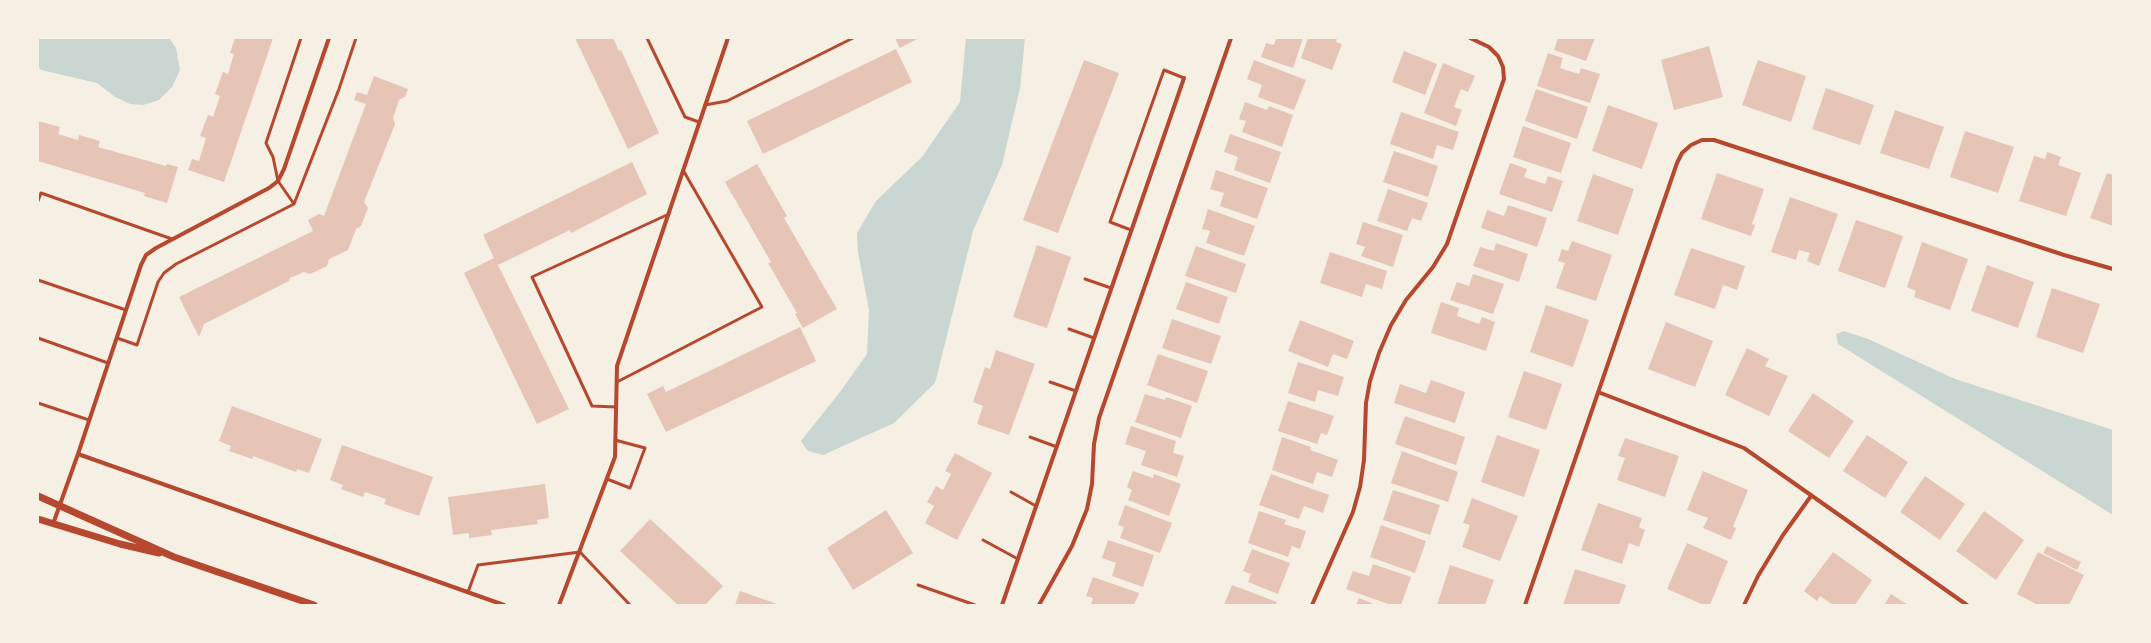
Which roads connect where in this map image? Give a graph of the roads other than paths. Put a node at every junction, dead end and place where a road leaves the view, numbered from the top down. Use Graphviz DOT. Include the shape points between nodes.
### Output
graph roads {
  1 [pos="301,38"];
  2 [pos="329,38"];
  3 [pos="356,38"];
  4 [pos="647,38"];
  5 [pos="728,38"];
  6 [pos="853,38"];
  7 [pos="1231,38"];
  8 [pos="1470,38"];
  9 [pos="1184,78"];
  10 [pos="705,105"];
  11 [pos="699,122"];
  12 [pos="683,170"];
  13 [pos="278,180"];
  14 [pos="38,201"];
  15 [pos="294,204"];
  16 [pos="668,214"];
  17 [pos="1131,230"];
  18 [pos="172,239"];
  19 [pos="2113,269"];
  20 [pos="1085,278"];
  21 [pos="38,280"];
  22 [pos="1112,288"];
  23 [pos="126,310"];
  24 [pos="1069,329"];
  25 [pos="38,338"];
  26 [pos="117,338"];
  27 [pos="1094,338"];
  28 [pos="108,363"];
  29 [pos="616,382"];
  30 [pos="1050,382"];
  31 [pos="1076,391"];
  32 [pos="1598,392"];
  33 [pos="38,404"];
  34 [pos="616,407"];
  35 [pos="89,420"];
  36 [pos="1030,437"];
  37 [pos="615,440"];
  38 [pos="1057,446"];
  39 [pos="78,454"];
  40 [pos="607,479"];
  41 [pos="1011,492"];
  42 [pos="38,496"];
  43 [pos="1811,496"];
  44 [pos="60,505"];
  45 [pos="1036,506"];
  46 [pos="38,518"];
  47 [pos="53,524"];
  48 [pos="983,540"];
  49 [pos="580,552"];
  50 [pos="174,557"];
  51 [pos="1018,559"];
  52 [pos="918,585"];
  53 [pos="468,592"];
  54 [pos="314,605"];
  55 [pos="504,605"];
  56 [pos="559,605"];
  57 [pos="630,605"];
  58 [pos="975,605"];
  59 [pos="1002,605"];
  60 [pos="1039,605"];
  61 [pos="1312,605"];
  62 [pos="1525,605"];
  63 [pos="1744,605"];
  64 [pos="1967,605"];
  1 -- 13 [label="lane" via="266,143 273,157"];
  2 -- 13 [label="street"];
  3 -- 15 [label="lane"];
  4 -- 11 [label="lane" via="685,117"];
  5 -- 10 [label="street"];
  6 -- 10 [label="lane" via="727,101"];
  7 -- 60 [label="street" via="1099,418 1094,444 1092,484 1085,516 1072,546"];
  8 -- 61 [label="street" via="1489,47 1498,56 1503,67 1504,79 1447,244 1402,307 1379,352 1366,403 1364,460 1360,487 1352,512"];
  9 -- 17 [label="street"];
  9 -- 17 [label="lane" via="1164,70 1110,222"];
  10 -- 11 [label="street"];
  11 -- 12 [label="street"];
  12 -- 16 [label="street"];
  12 -- 29 [label="lane" via="762,307"];
  13 -- 15 [label="lane"];
  13 -- 18 [label="street" via="269,188"];
  14 -- 18 [label="lane" via="41,193"];
  15 -- 26 [label="lane" via="176,264 164,273 158,282 137,345"];
  16 -- 29 [label="street" via="617,366"];
  16 -- 34 [label="lane" via="532,278 592,406"];
  17 -- 22 [label="street"];
  18 -- 23 [label="street" via="146,255"];
  19 -- 32 [label="street" via="1714,140 1702,140 1682,152 1677,163"];
  20 -- 22 [label="lane"];
  21 -- 23 [label="lane"];
  22 -- 27 [label="street"];
  23 -- 26 [label="street"];
  24 -- 27 [label="lane"];
  25 -- 28 [label="lane"];
  26 -- 28 [label="street"];
  27 -- 31 [label="street"];
  28 -- 35 [label="street"];
  29 -- 34 [label="street"];
  30 -- 31 [label="lane"];
  31 -- 38 [label="street"];
  32 -- 43 [label="street" via="1744,448"];
  32 -- 62 [label="street"];
  33 -- 35 [label="lane"];
  34 -- 37 [label="street"];
  35 -- 39 [label="street"];
  36 -- 38 [label="lane"];
  37 -- 40 [label="street" via="615,456"];
  37 -- 40 [label="lane" via="645,448 630,488"];
  38 -- 45 [label="street"];
  39 -- 44 [label="street"];
  39 -- 53 [label="street"];
  40 -- 49 [label="street"];
  41 -- 45 [label="lane"];
  42 -- 44 [label="street"];
  43 -- 63 [label="street" via="1783,535"];
  43 -- 64 [label="street"];
  44 -- 47 [label="street"];
  44 -- 50 [label="street"];
  45 -- 51 [label="street"];
  46 -- 47 [label="street"];
  47 -- 50 [label="street"];
  48 -- 51 [label="lane"];
  49 -- 53 [label="lane" via="478,565"];
  49 -- 56 [label="street"];
  49 -- 57 [label="lane"];
  50 -- 54 [label="street"];
  51 -- 59 [label="street"];
  52 -- 58 [label="lane"];
  53 -- 55 [label="street"];
}
